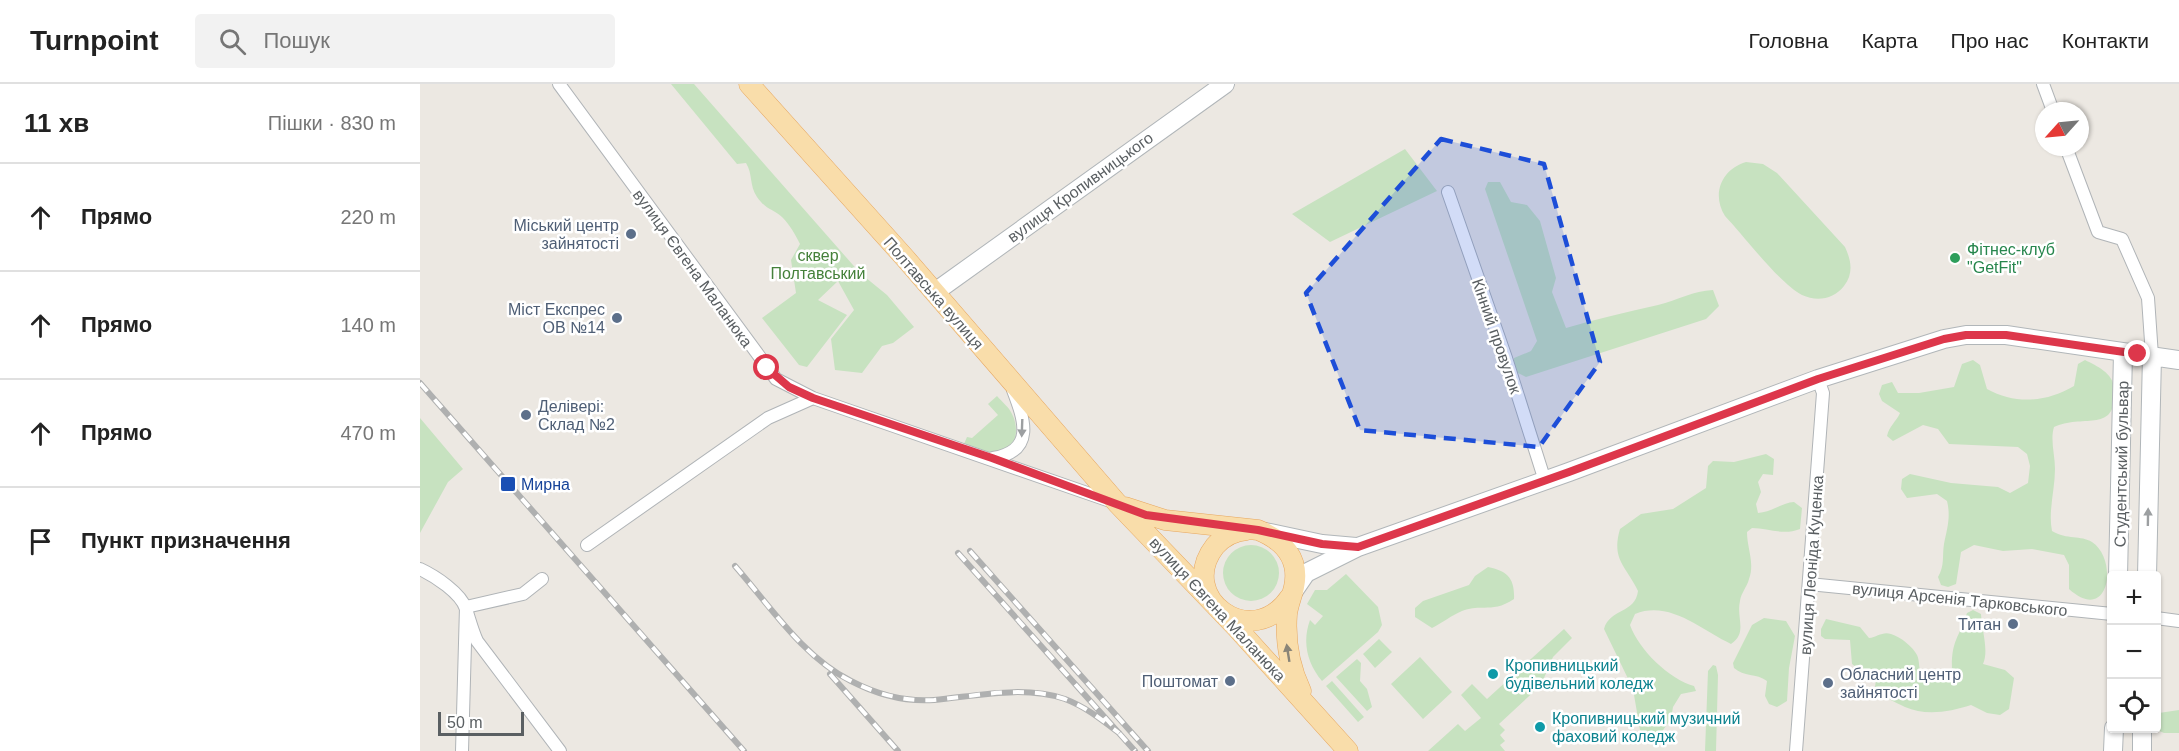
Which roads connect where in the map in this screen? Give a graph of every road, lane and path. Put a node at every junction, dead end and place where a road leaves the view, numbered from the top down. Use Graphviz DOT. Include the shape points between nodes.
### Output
graph roads {
  1 [pos="559,84"];
  2 [pos="749,84"];
  3 [pos="1225,84"];
  4 [pos="2043,84"];
  5 [pos="2050,102"];
  6 [pos="2069,156"];
  7 [pos="1448,192"];
  8 [pos="935,292"];
  9 [pos="2138,354"];
  10 [pos="2179,360"];
  11 [pos="1818,379"];
  12 [pos="1010,381"];
  13 [pos="813,398"];
  14 [pos="992,458"];
  15 [pos="1545,481"];
  16 [pos="1117,503"];
  17 [pos="1258,530"];
  18 [pos="586,545"];
  19 [pos="1358,547"];
  20 [pos="420,569"];
  21 [pos="2118,571"];
  22 [pos="2147,571"];
  23 [pos="542,579"];
  24 [pos="1809,584"];
  25 [pos="1293,592"];
  26 [pos="1215,606"];
  27 [pos="466,608"];
  28 [pos="2107,614"];
  29 [pos="2161,619"];
  30 [pos="2179,621"];
  31 [pos="1309,707"];
  32 [pos="2114,733"];
  33 [pos="2142,733"];
  34 [pos="462,751"];
  35 [pos="560,751"];
  36 [pos="1348,751"];
  37 [pos="1796,751"];
  38 [pos="2113,751"];
  39 [pos="2142,751"];
  1 -- 13 [label="street, вулиця Євгена Маланюка" via="767,368 789,387"];
  2 -- 8 [label="main road, Полтавська вулиця"];
  3 -- 8 [label="street, вулиця Кропивницького"];
  4 -- 5 [label="street"];
  6 -- 9 [label="street" via="2098,232 2122,239 2148,298"];
  7 -- 15 [label="street, Кінний провулок"];
  8 -- 12 [label="main road, Полтавська вулиця"];
  9 -- 10 [label="street"];
  9 -- 11 [label="street" via="2006,335 1966,335"];
  9 -- 21 [label="street, Студентський бульвар"];
  22 -- 9 [label="street, Студентський бульвар, one-way"];
  11 -- 15 [label="street"];
  11 -- 24 [label="street, вулиця Леоніда Куценка" via="1822,393"];
  12 -- 14 [label="street, one-way" via="1024,432 1011,453"];
  12 -- 16 [label="main road, Полтавська вулиця"];
  13 -- 14 [label="street, вулиця Євгена Маланюка"];
  13 -- 18 [label="street" via="768,418"];
  14 -- 16 [label="street, вулиця Євгена Маланюка"];
  15 -- 19 [label="street"];
  16 -- 17 [label="main road" via="1165,520"];
  16 -- 26 [label="main road, вулиця Євгена Маланюка"];
  17 -- 19 [label="street" via="1315,543"];
  17 -- 25 [label="main road" via="1284,545 1292,557"];
  17 -- 26 [label="main road" via="1230,534 1210,553 1204,573"];
  19 -- 25 [label="street" via="1306,573"];
  20 -- 27 [label="street" via="454,593"];
  23 -- 27 [label="street" via="523,594"];
  24 -- 28 [label="street, вулиця Арсенія Тарковського"];
  24 -- 37 [label="street, вулиця Леоніда Куценка"];
  25 -- 26 [label="main road" via="1276,613 1257,621 1237,620"];
  31 -- 25 [label="main road, one-way" via="1287,655 1287,614"];
  26 -- 31 [label="main road, вулиця Євгена Маланюка"];
  27 -- 34 [label="street"];
  27 -- 35 [label="street" via="477,641"];
  29 -- 30 [label="street"];
  31 -- 36 [label="main road, вулиця Євгена Маланюка"];
  32 -- 38 [label="street"];
  33 -- 39 [label="street"];
}
